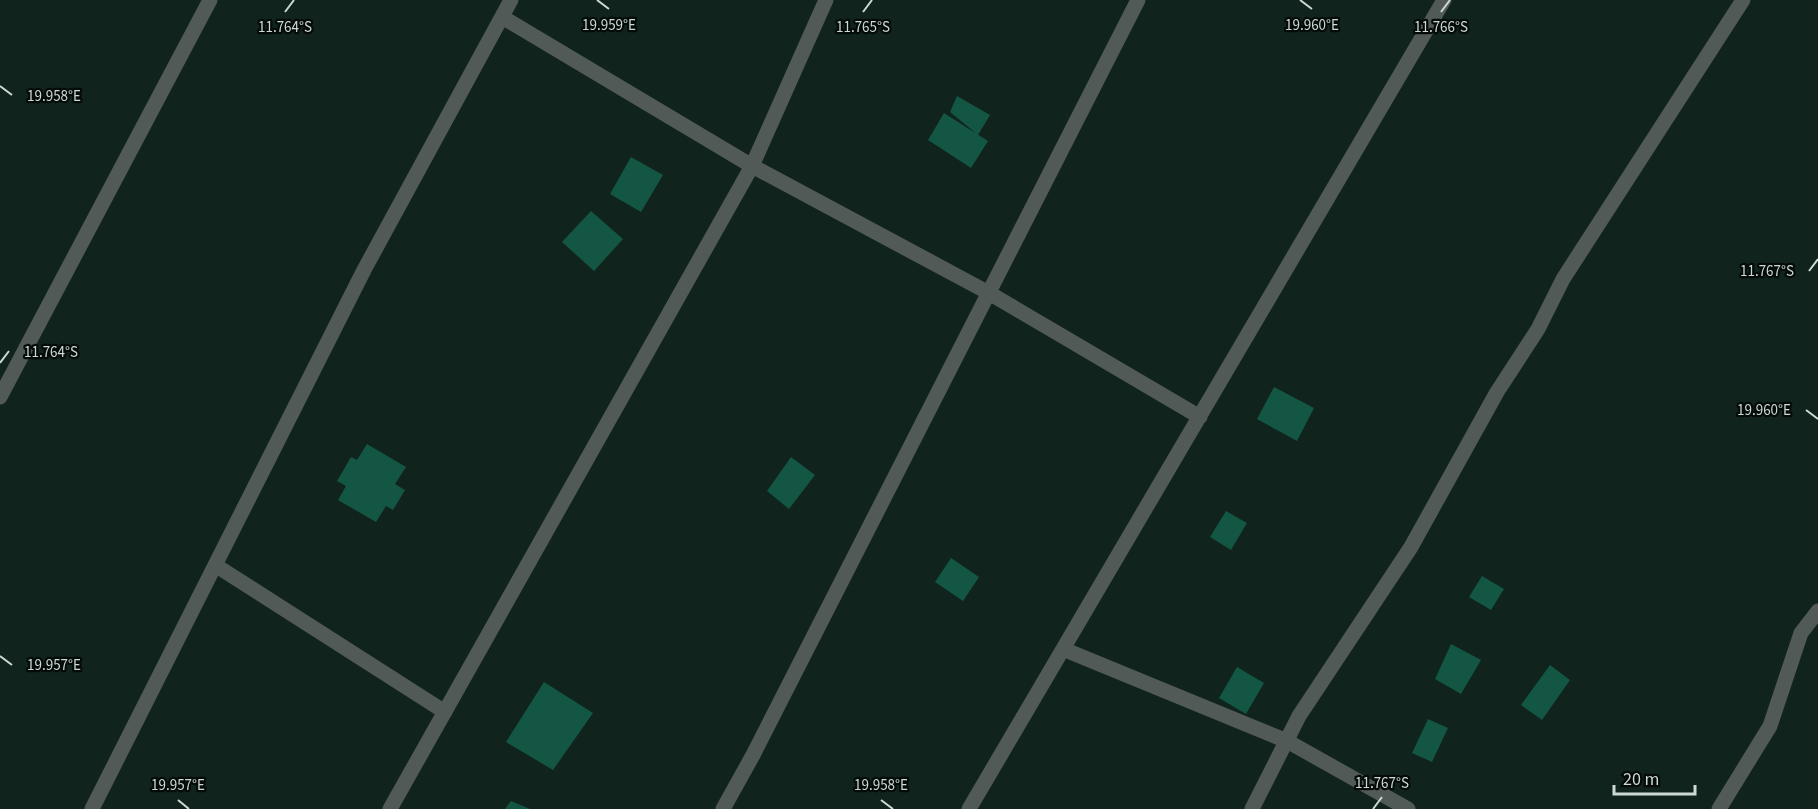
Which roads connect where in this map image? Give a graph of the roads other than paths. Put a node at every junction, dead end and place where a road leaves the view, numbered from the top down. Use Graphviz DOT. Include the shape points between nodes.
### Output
graph roads {
  1 [pos="210,0"];
  2 [pos="511,0"];
  3 [pos="826,0"];
  4 [pos="1138,0"];
  5 [pos="1444,0"];
  6 [pos="1743,0"];
  7 [pos="502,17"];
  8 [pos="752,166"];
  9 [pos="989,293"];
  10 [pos="0,397"];
  11 [pos="1200,417"];
  12 [pos="215,565"];
  13 [pos="1818,611"];
  14 [pos="1064,649"];
  15 [pos="445,712"];
  16 [pos="1287,741"];
  17 [pos="92,809"];
  18 [pos="390,809"];
  19 [pos="723,809"];
  20 [pos="969,809"];
  21 [pos="1252,809"];
  22 [pos="1408,809"];
  23 [pos="1719,809"];
  1 -- 10 [label="street"];
  2 -- 7 [label="street"];
  3 -- 8 [label="street"];
  4 -- 9 [label="street"];
  5 -- 11 [label="street"];
  6 -- 16 [label="street" via="1568,270 1412,547 1299,716"];
  7 -- 8 [label="street"];
  7 -- 12 [label="street" via="364,270"];
  8 -- 9 [label="street"];
  8 -- 15 [label="street"];
  9 -- 11 [label="street"];
  9 -- 19 [label="street"];
  11 -- 14 [label="street"];
  12 -- 15 [label="street"];
  12 -- 17 [label="street"];
  13 -- 23 [label="street" via="1801,633 1770,726"];
  14 -- 16 [label="street"];
  14 -- 20 [label="street"];
  15 -- 18 [label="street"];
  16 -- 21 [label="street"];
  16 -- 22 [label="street"];
}
